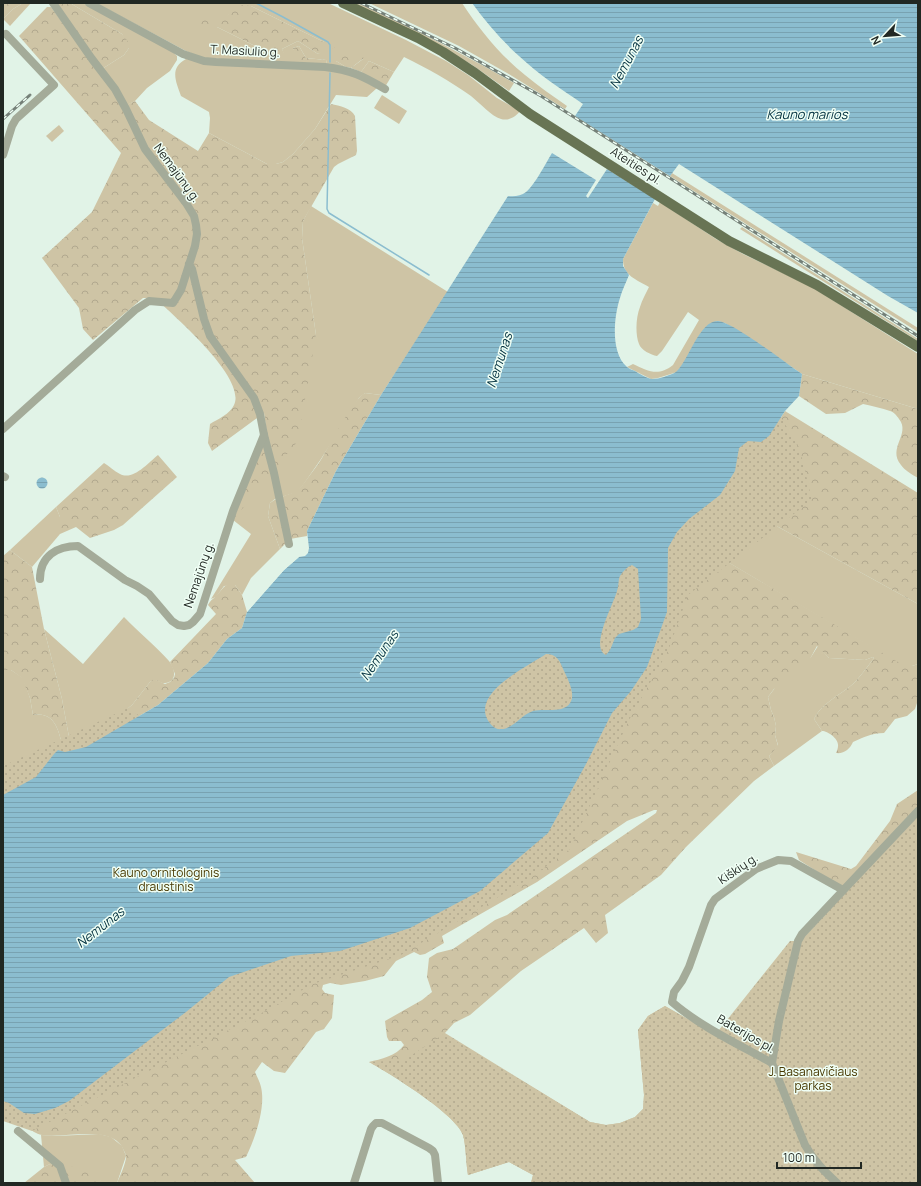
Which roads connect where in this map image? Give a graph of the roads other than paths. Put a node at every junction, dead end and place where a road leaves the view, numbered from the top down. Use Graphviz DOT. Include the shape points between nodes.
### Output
graph roads {
  1 [pos="53,3"];
  2 [pos="89,3"];
  3 [pos="343,3"];
  4 [pos="6,34"];
  5 [pos="385,89"];
  6 [pos="3,155"];
  7 [pos="189,264"];
  8 [pos="918,347"];
  9 [pos="3,429"];
  10 [pos="264,435"];
  11 [pos="290,544"];
  12 [pos="40,579"];
  13 [pos="918,811"];
  14 [pos="843,890"];
  15 [pos="672,1002"];
  16 [pos="772,1063"];
  17 [pos="18,1131"];
  18 [pos="66,1183"];
  19 [pos="354,1183"];
  20 [pos="438,1183"];
  21 [pos="837,1183"];
  1 -- 7 [label="street, Nemajūnų g." via="115,89 145,149 194,216 197,234"];
  2 -- 5 [label="street, T. Masiulio g." via="195,58 216,62 341,69 367,78"];
  3 -- 8 [label="main road, Ateities pl." via="443,52 530,114 729,240 818,285"];
  4 -- 6 [label="street" via="54,85 16,119"];
  7 -- 9 [label="street, Nemajūnų g." via="181,290 173,303 149,301 135,310"];
  7 -- 10 [label="street" via="207,328 216,346 254,398"];
  10 -- 11 [label="street"];
  10 -- 12 [label="street, Nemajūnų g." via="234,511 200,614 193,622 184,626 172,621 149,594 78,546 59,548 52,553 40,571"];
  13 -- 14 [label="street"];
  14 -- 15 [label="street, Kiškių g." via="791,861 778,860 756,870 715,899 711,905 689,967 674,992"];
  14 -- 16 [label="street" via="798,941"];
  15 -- 16 [label="street, Baterijos pl." via="732,1041"];
  16 -- 21 [label="street, Baterijos pl." via="812,1158"];
  17 -- 18 [label="street" via="60,1166"];
  19 -- 20 [label="street" via="371,1130 373,1126 382,1123 434,1151"];
}
